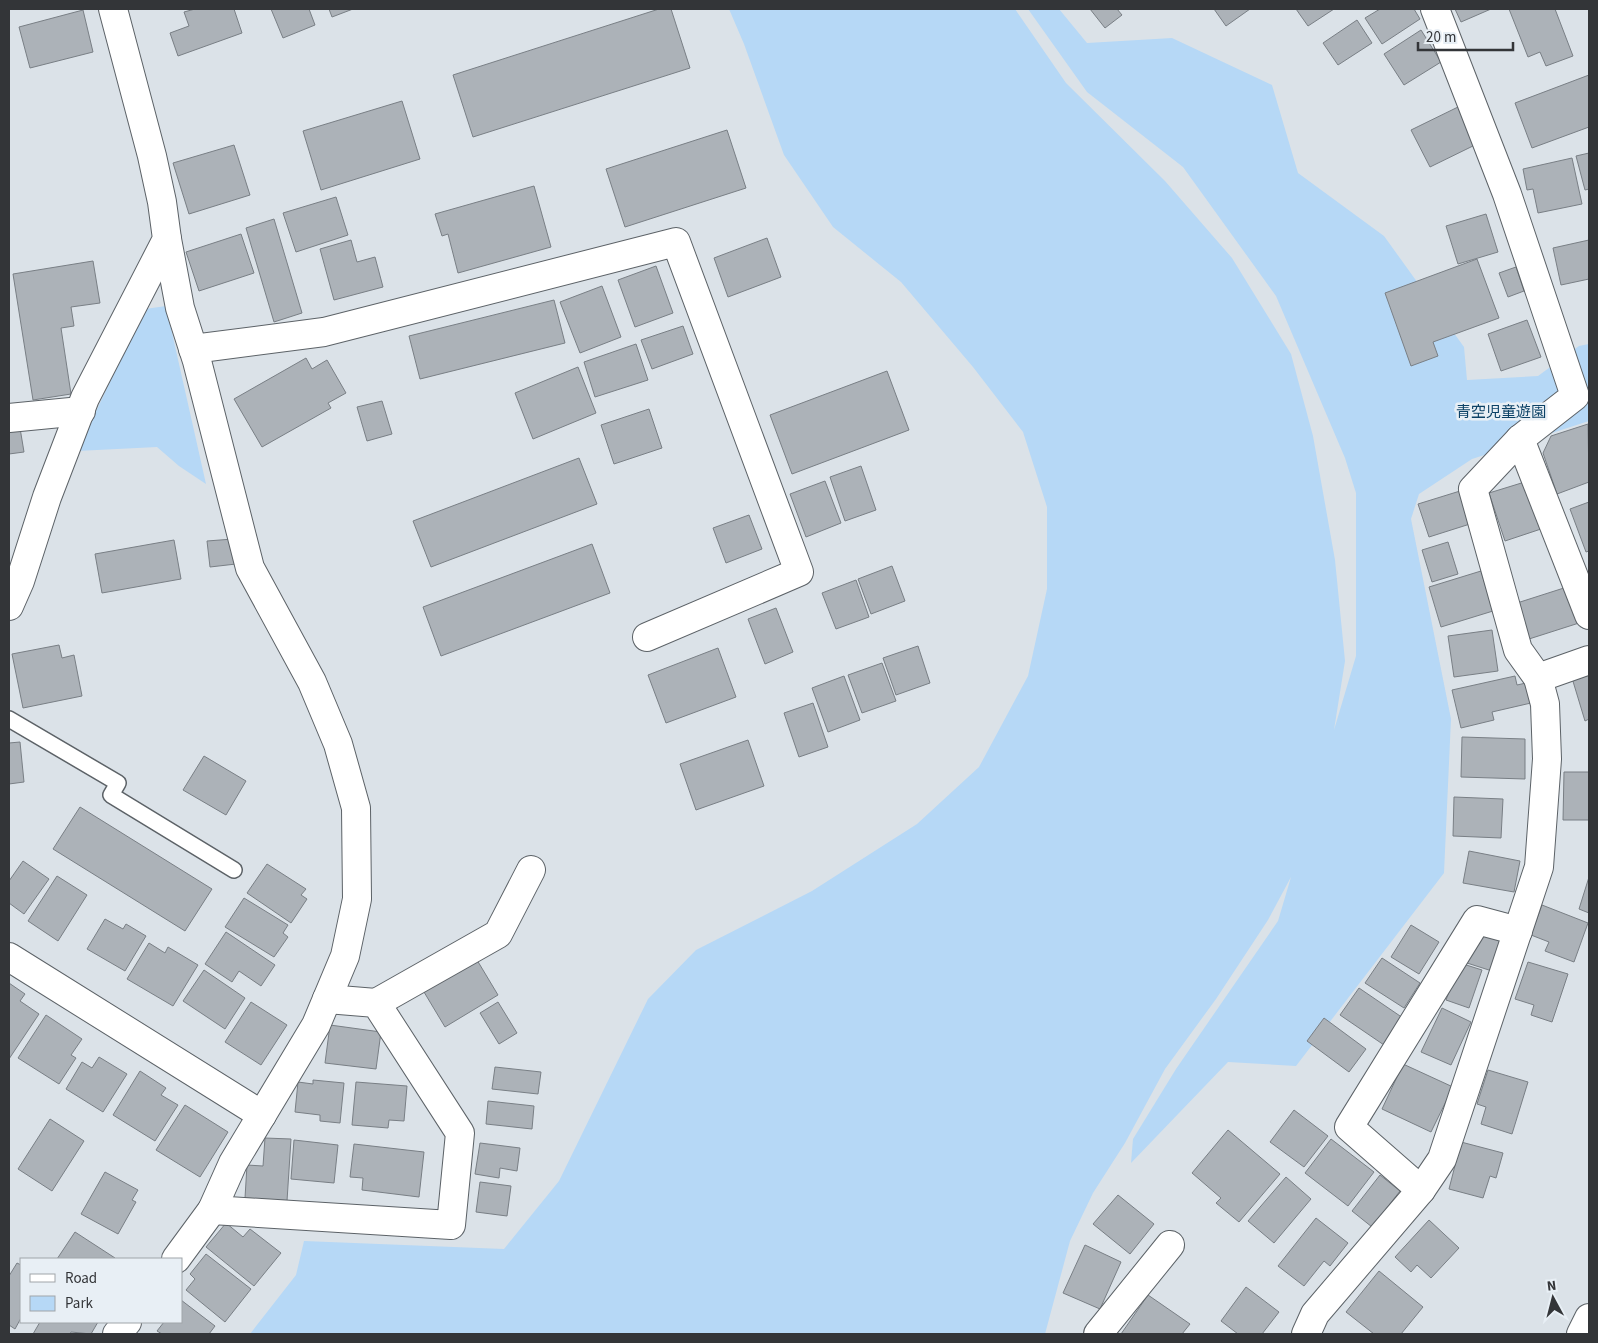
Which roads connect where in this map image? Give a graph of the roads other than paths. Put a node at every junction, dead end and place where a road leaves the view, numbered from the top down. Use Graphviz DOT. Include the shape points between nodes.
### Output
graph roads {
  1 [pos="112,9"];
  2 [pos="1435,9"];
  3 [pos="167,239"];
  4 [pos="193,349"];
  5 [pos="1582,398"];
  6 [pos="80,411"];
  7 [pos="9,418"];
  8 [pos="1520,439"];
  9 [pos="9,606"];
  10 [pos="1589,615"];
  11 [pos="647,637"];
  12 [pos="1589,660"];
  13 [pos="1538,678"];
  14 [pos="9,719"];
  15 [pos="234,870"];
  16 [pos="531,870"];
  17 [pos="1518,931"];
  18 [pos="9,957"];
  19 [pos="327,999"];
  20 [pos="376,1003"];
  21 [pos="262,1116"];
  22 [pos="1422,1190"];
  23 [pos="212,1210"];
  24 [pos="1170,1245"];
  25 [pos="177,1258"];
  26 [pos="1589,1318"];
  27 [pos="126,1323"];
  28 [pos="117,1334"];
  29 [pos="1098,1334"];
  30 [pos="1306,1334"];
  31 [pos="1581,1334"];
  1 -- 3 [label="street" via="152,156"];
  2 -- 5 [label="street"];
  3 -- 4 [label="street" via="180,308"];
  3 -- 6 [label="street"];
  4 -- 11 [label="street" via="324,332 676,242 799,572"];
  4 -- 19 [label="street" via="250,568 312,682 338,744 356,808 356,899 346,956"];
  5 -- 8 [label="street"];
  6 -- 7 [label="street"];
  6 -- 9 [label="street"];
  8 -- 10 [label="street"];
  8 -- 13 [label="street" via="1473,488 1518,650"];
  12 -- 13 [label="street"];
  13 -- 17 [label="street" via="1545,704 1547,760 1539,867"];
  14 -- 15 [label="lane" via="118,783 111,795"];
  16 -- 20 [label="street" via="498,934"];
  17 -- 22 [label="street" via="1442,1159"];
  17 -- 22 [label="street" via="1477,920 1349,1127"];
  18 -- 21 [label="street"];
  19 -- 20 [label="street"];
  19 -- 21 [label="street" via="316,1026"];
  20 -- 23 [label="street" via="460,1133 451,1225"];
  21 -- 23 [label="street" via="233,1163"];
  22 -- 30 [label="street" via="1316,1314"];
  23 -- 25 [label="street"];
  24 -- 29 [label="street"];
  26 -- 31 [label="street"];
  27 -- 28 [label="street"];
}
